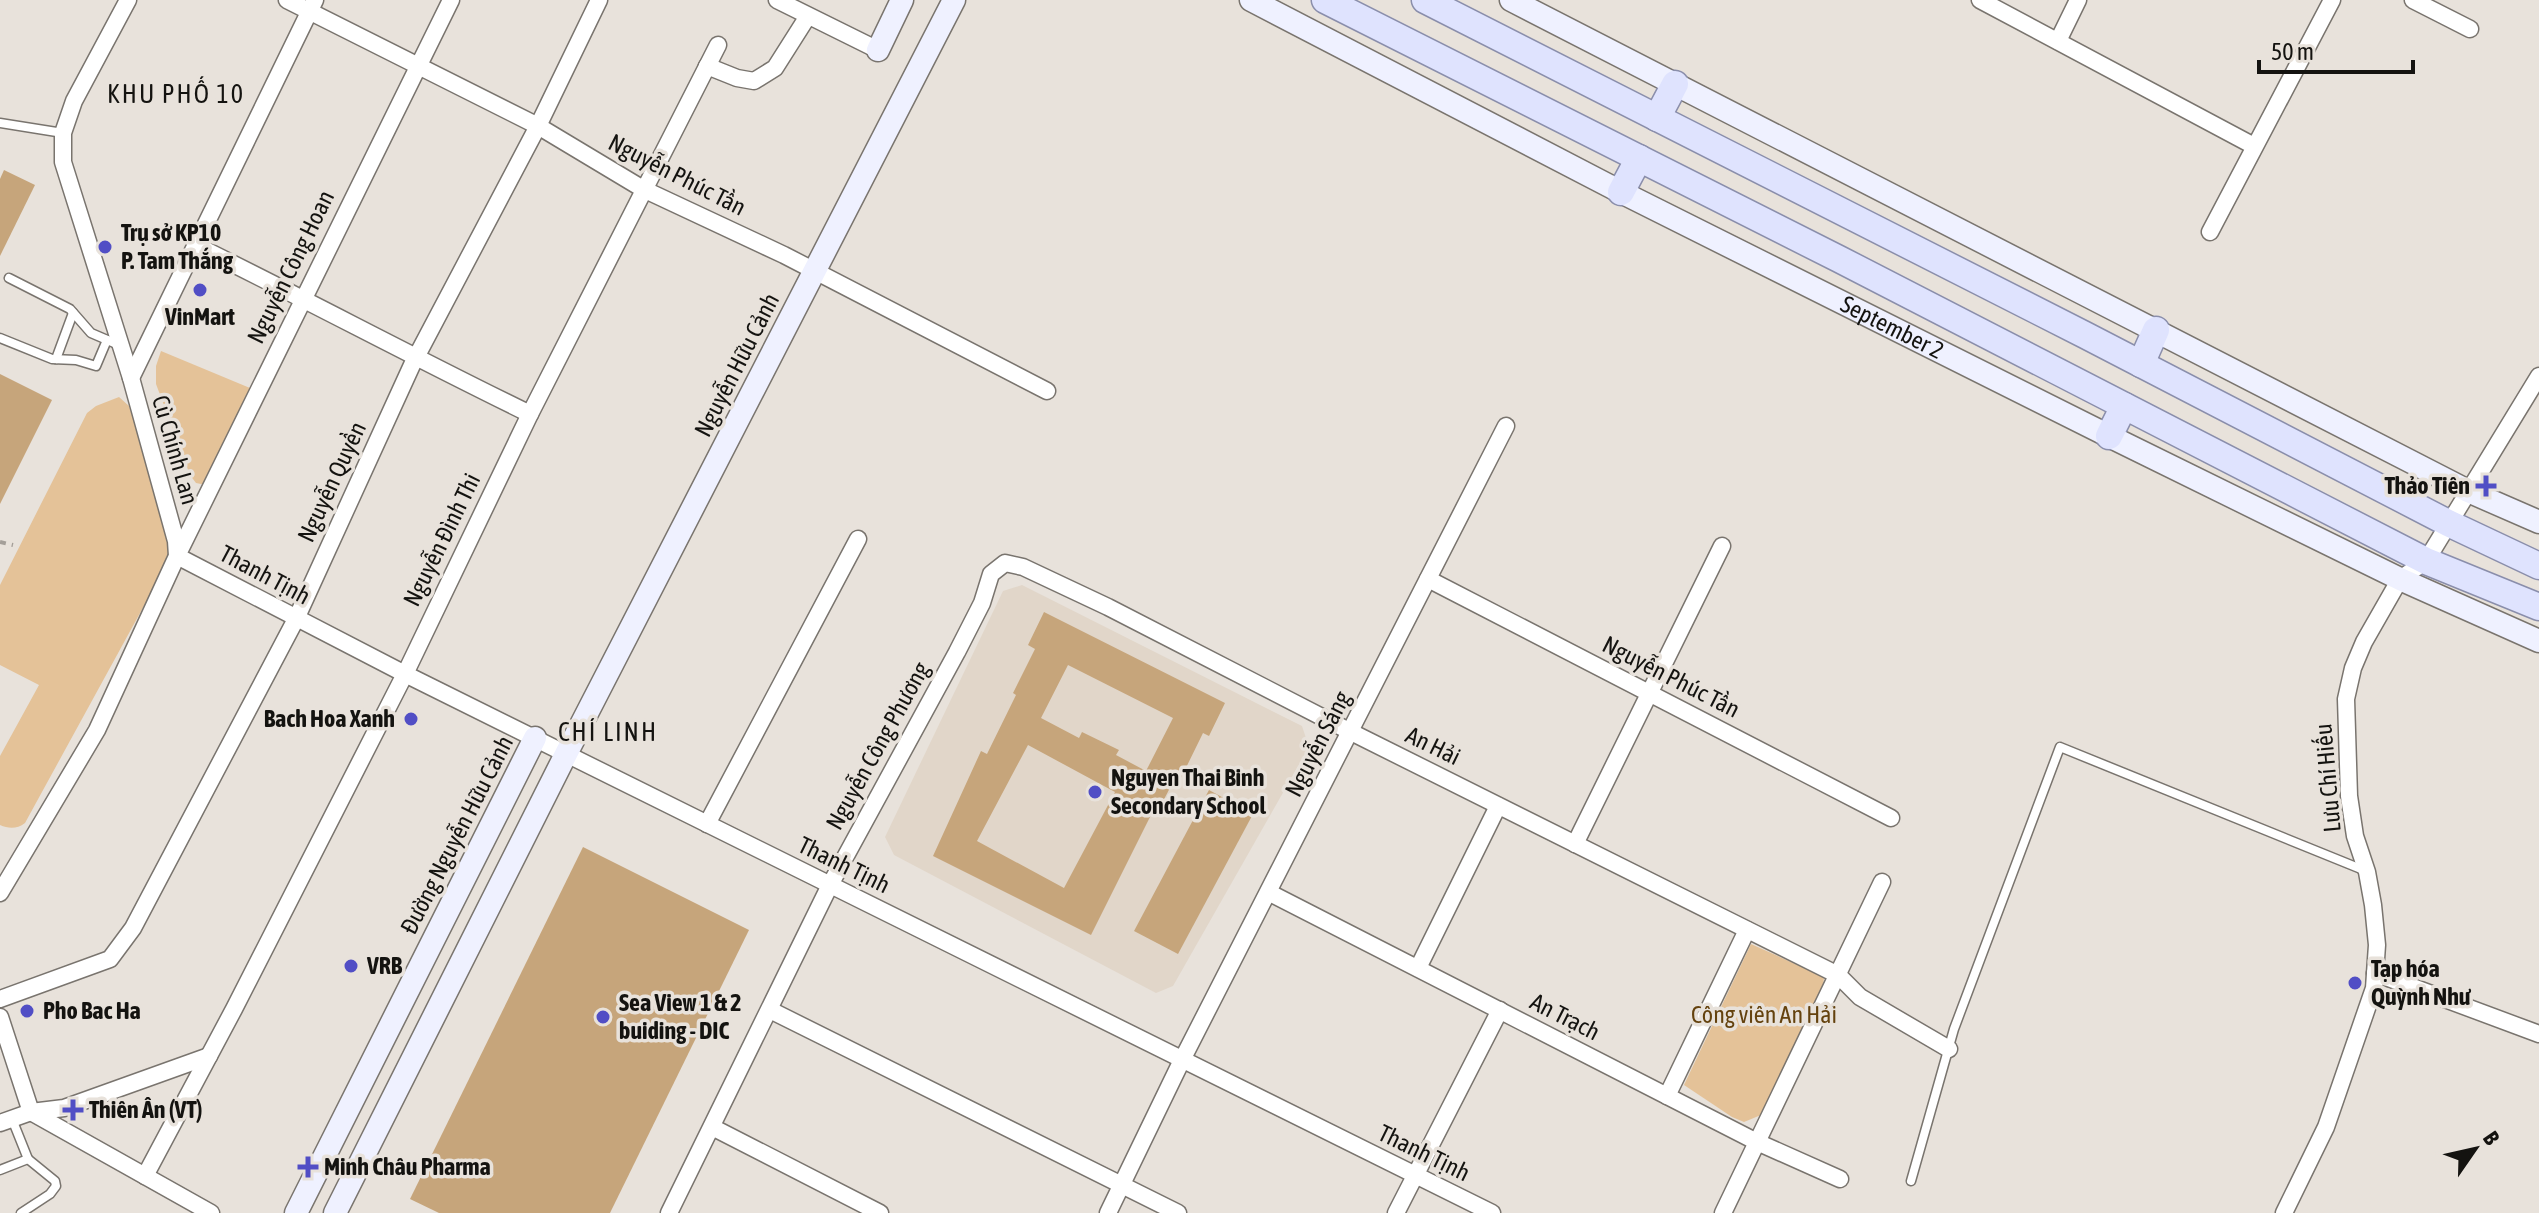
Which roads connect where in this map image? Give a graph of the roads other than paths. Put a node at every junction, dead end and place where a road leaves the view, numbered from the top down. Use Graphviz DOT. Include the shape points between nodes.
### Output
graph roads {
  1 [pos="128,0"];
  2 [pos="287,0"];
  3 [pos="451,0"];
  4 [pos="599,0"];
  5 [pos="777,0"];
  6 [pos="902,0"];
  7 [pos="954,0"];
  8 [pos="1251,0"];
  9 [pos="1325,0"];
  10 [pos="1425,0"];
  11 [pos="1511,0"];
  12 [pos="1980,0"];
  13 [pos="2078,0"];
  14 [pos="2332,0"];
  15 [pos="2413,0"];
  16 [pos="312,6"];
  17 [pos="808,16"];
  18 [pos="2470,29"];
  19 [pos="2058,41"];
  20 [pos="718,45"];
  21 [pos="878,50"];
  22 [pos="418,66"];
  23 [pos="707,66"];
  24 [pos="1675,84"];
  25 [pos="1657,118"];
  26 [pos="0,123"];
  27 [pos="538,126"];
  28 [pos="63,133"];
  29 [pos="2254,146"];
  30 [pos="1639,158"];
  31 [pos="643,189"];
  32 [pos="1621,192"];
  33 [pos="2210,232"];
  34 [pos="195,245"];
  35 [pos="814,272"];
  36 [pos="9,278"];
  37 [pos="303,297"];
  38 [pos="73,313"];
  39 [pos="2156,330"];
  40 [pos="0,338"];
  41 [pos="114,343"];
  42 [pos="416,358"];
  43 [pos="56,359"];
  44 [pos="2141,364"];
  45 [pos="2539,376"];
  46 [pos="131,378"];
  47 [pos="1047,391"];
  48 [pos="2124,406"];
  49 [pos="530,414"];
  50 [pos="1506,426"];
  51 [pos="2109,436"];
  52 [pos="2468,491"];
  53 [pos="2539,522"];
  54 [pos="2448,523"];
  55 [pos="858,539"];
  56 [pos="1722,546"];
  57 [pos="177,556"];
  58 [pos="2426,561"];
  59 [pos="1005,563"];
  60 [pos="2539,566"];
  61 [pos="1428,579"];
  62 [pos="2400,579"];
  63 [pos="2539,607"];
  64 [pos="296,619"];
  65 [pos="2539,641"];
  66 [pos="405,674"];
  67 [pos="1649,693"];
  68 [pos="1351,732"];
  69 [pos="535,738"];
  70 [pos="566,754"];
  71 [pos="1498,806"];
  72 [pos="1891,818"];
  73 [pos="707,824"];
  74 [pos="1575,844"];
  75 [pos="2367,872"];
  76 [pos="1882,882"];
  77 [pos="830,885"];
  78 [pos="0,893"];
  79 [pos="1270,893"];
  80 [pos="1747,930"];
  81 [pos="1418,968"];
  82 [pos="2375,973"];
  83 [pos="1838,975"];
  84 [pos="0,999"];
  85 [pos="770,1010"];
  86 [pos="1500,1010"];
  87 [pos="0,1017"];
  88 [pos="2539,1034"];
  89 [pos="1949,1049"];
  90 [pos="209,1056"];
  91 [pos="1182,1060"];
  92 [pos="1667,1096"];
  93 [pos="31,1112"];
  94 [pos="6,1121"];
  95 [pos="712,1127"];
  96 [pos="1757,1142"];
  97 [pos="28,1159"];
  98 [pos="0,1170"];
  99 [pos="1414,1175"];
  100 [pos="145,1176"];
  101 [pos="1840,1179"];
  102 [pos="1911,1181"];
  103 [pos="1122,1185"];
  104 [pos="21,1213"];
  105 [pos="211,1213"];
  106 [pos="296,1213"];
  107 [pos="335,1213"];
  108 [pos="669,1213"];
  109 [pos="880,1213"];
  110 [pos="1108,1213"];
  111 [pos="1178,1213"];
  112 [pos="1396,1213"];
  113 [pos="1492,1213"];
  114 [pos="1723,1213"];
  115 [pos="2284,1213"];
  1 -- 28 [label="street, Cù Chính Lan" via="74,101"];
  2 -- 16 [label="street, Nguyễn Phúc Tần"];
  3 -- 22 [label="street, Nguyễn Công Hoan"];
  4 -- 27 [label="street, Nguyễn Quyền"];
  5 -- 17 [label="street"];
  6 -- 21 [label="main road"];
  7 -- 35 [label="main road, Nguyễn Hữu Cảnh"];
  8 -- 32 [label="main road, September 2"];
  9 -- 30 [label="main road, September 2"];
  10 -- 25 [label="main road"];
  11 -- 24 [label="main road"];
  12 -- 19 [label="street"];
  13 -- 19 [label="street"];
  14 -- 29 [label="street"];
  15 -- 18 [label="street"];
  16 -- 22 [label="street, Nguyễn Phúc Tần"];
  16 -- 34 [label="street"];
  17 -- 21 [label="street"];
  17 -- 23 [label="street" via="775,68 754,81"];
  19 -- 29 [label="street"];
  20 -- 23 [label="street, Nguyễn Đình Thi"];
  22 -- 27 [label="street, Nguyễn Phúc Tần"];
  22 -- 37 [label="street, Nguyễn Công Hoan"];
  23 -- 31 [label="street, Nguyễn Đình Thi"];
  24 -- 25 [label="main road"];
  24 -- 39 [label="main road"];
  25 -- 44 [label="main road"];
  26 -- 28 [label="lane"];
  27 -- 31 [label="street, Nguyễn Phúc Tần"];
  27 -- 42 [label="street, Nguyễn Quyền"];
  28 -- 41 [label="street, Cù Chính Lan" via="63,162"];
  29 -- 33 [label="street"];
  30 -- 32 [label="main road"];
  30 -- 48 [label="main road, September 2"];
  31 -- 35 [label="street, Nguyễn Phúc Tần"];
  31 -- 49 [label="street, Nguyễn Đình Thi"];
  32 -- 51 [label="main road, September 2"];
  34 -- 37 [label="street"];
  34 -- 46 [label="street"];
  35 -- 47 [label="street, Nguyễn Phúc Tần"];
  35 -- 70 [label="main road, Nguyễn Hữu Cảnh"];
  36 -- 38 [label="lane"];
  37 -- 42 [label="street"];
  37 -- 57 [label="street, Nguyễn Công Hoan"];
  38 -- 41 [label="lane" via="91,333"];
  38 -- 43 [label="lane"];
  39 -- 44 [label="main road"];
  39 -- 52 [label="main road"];
  40 -- 43 [label="lane"];
  41 -- 43 [label="lane" via="96,366"];
  41 -- 46 [label="street, Cù Chính Lan"];
  42 -- 49 [label="street"];
  42 -- 64 [label="street, Nguyễn Quyền"];
  44 -- 54 [label="main road"];
  45 -- 52 [label="street, Lưu Chí Hiếu"];
  46 -- 57 [label="street, Cù Chính Lan"];
  48 -- 51 [label="main road"];
  48 -- 58 [label="main road, September 2"];
  49 -- 66 [label="street, Nguyễn Đình Thi"];
  50 -- 61 [label="street, Nguyễn Sáng"];
  51 -- 62 [label="main road, September 2"];
  52 -- 53 [label="main road"];
  52 -- 54 [label="street, Lưu Chí Hiếu"];
  54 -- 58 [label="street, Lưu Chí Hiếu"];
  54 -- 60 [label="main road"];
  55 -- 73 [label="street"];
  56 -- 67 [label="street"];
  57 -- 64 [label="street, Thanh Tịnh"];
  57 -- 78 [label="street" via="97,730"];
  58 -- 62 [label="street, Lưu Chí Hiếu"];
  58 -- 63 [label="main road, September 2"];
  59 -- 68 [label="street, An Hải" via="1108,607"];
  59 -- 77 [label="street, Nguyễn Công Phương" via="991,574 970,628"];
  61 -- 67 [label="street, Nguyễn Phúc Tần"];
  61 -- 68 [label="street, Nguyễn Sáng"];
  62 -- 65 [label="main road, September 2"];
  62 -- 75 [label="street, Lưu Chí Hiếu" via="2364,642 2346,699 2349,796"];
  64 -- 66 [label="street, Thanh Tịnh"];
  64 -- 84 [label="street, Nguyễn Quyền" via="133,928 110,959"];
  66 -- 69 [label="street, Thanh Tịnh"];
  66 -- 90 [label="street, Nguyễn Đình Thi"];
  67 -- 72 [label="street, Nguyễn Phúc Tần"];
  67 -- 74 [label="street"];
  68 -- 71 [label="street, An Hải"];
  68 -- 79 [label="street, Nguyễn Sáng"];
  69 -- 70 [label="street, Thanh Tịnh"];
  69 -- 106 [label="main road, Đường Nguyễn Hữu Cảnh"];
  70 -- 73 [label="street, Thanh Tịnh"];
  70 -- 107 [label="main road"];
  71 -- 74 [label="street, An Hải"];
  71 -- 81 [label="street"];
  73 -- 77 [label="street, Thanh Tịnh"];
  74 -- 80 [label="street, An Hải"];
  75 -- 82 [label="street, Lưu Chí Hiếu" via="2377,945"];
  75 -- 89 [label="lane" via="2060,747"];
  76 -- 83 [label="street"];
  77 -- 85 [label="street, Nguyễn Công Phương"];
  77 -- 91 [label="street, Thanh Tịnh"];
  79 -- 81 [label="street, An Trạch"];
  79 -- 91 [label="street, Nguyễn Sáng"];
  80 -- 83 [label="street, An Hải"];
  80 -- 92 [label="street"];
  81 -- 86 [label="street, An Trạch"];
  82 -- 88 [label="street"];
  82 -- 115 [label="street, Lưu Chí Hiếu" via="2362,1030 2326,1127"];
  83 -- 89 [label="street, An Hải" via="1860,997"];
  83 -- 96 [label="street"];
  85 -- 95 [label="street, Nguyễn Công Phương"];
  85 -- 103 [label="street"];
  86 -- 92 [label="street, An Trạch"];
  86 -- 99 [label="street"];
  87 -- 93 [label="street"];
  89 -- 102 [label="lane"];
  90 -- 93 [label="street" via="64,1108"];
  90 -- 100 [label="street, Nguyễn Đình Thi"];
  91 -- 99 [label="street, Thanh Tịnh"];
  91 -- 103 [label="street, Nguyễn Sáng"];
  92 -- 96 [label="street, An Trạch"];
  93 -- 94 [label="street"];
  93 -- 100 [label="street"];
  94 -- 97 [label="lane"];
  95 -- 108 [label="street, Nguyễn Công Phương"];
  95 -- 109 [label="street"];
  96 -- 101 [label="street, An Trạch"];
  96 -- 114 [label="street"];
  97 -- 98 [label="lane"];
  97 -- 104 [label="lane" via="56,1186"];
  99 -- 112 [label="street"];
  99 -- 113 [label="street, Thanh Tịnh"];
  100 -- 105 [label="street"];
  103 -- 110 [label="street, Nguyễn Sáng"];
  103 -- 111 [label="street"];
}
